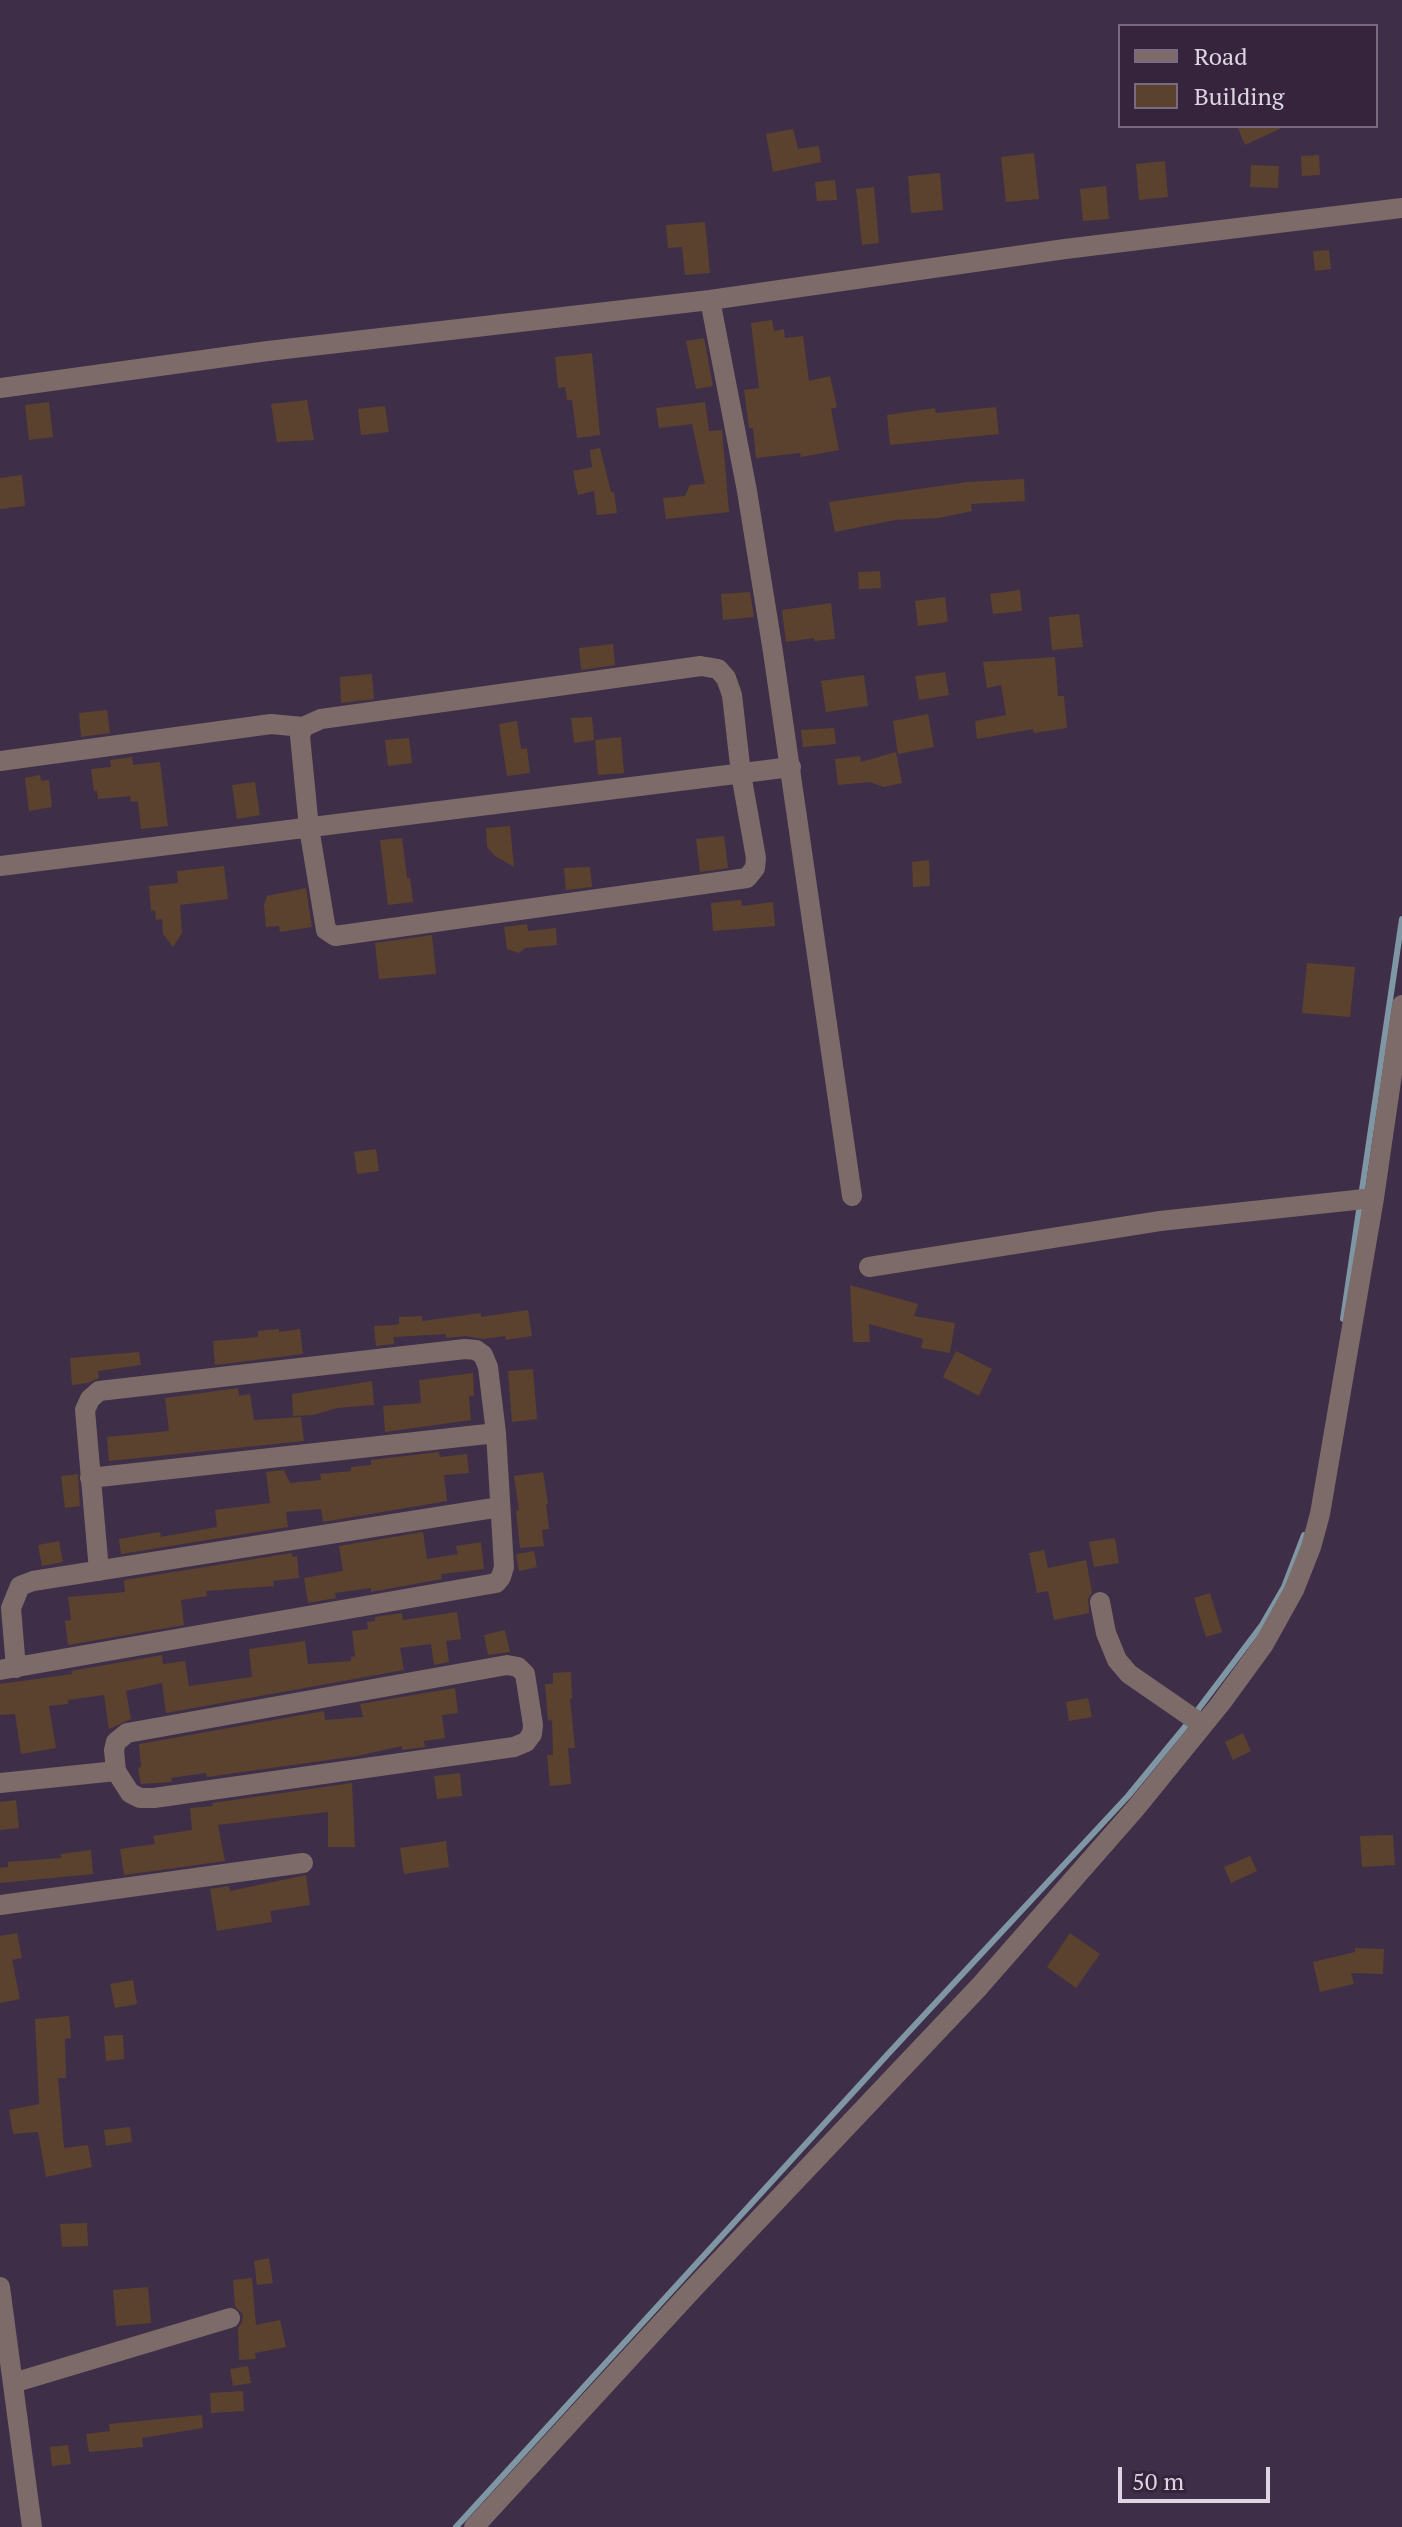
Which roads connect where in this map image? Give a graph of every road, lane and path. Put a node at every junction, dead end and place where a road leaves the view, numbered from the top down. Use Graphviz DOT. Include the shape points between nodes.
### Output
graph roads {
  1 [pos="1402,208"];
  2 [pos="710,300"];
  3 [pos="0,388"];
  4 [pos="303,727"];
  5 [pos="0,761"];
  6 [pos="791,767"];
  7 [pos="741,774"];
  8 [pos="309,828"];
  9 [pos="0,866"];
  10 [pos="1402,1005"];
  11 [pos="852,1196"];
  12 [pos="1374,1198"];
  13 [pos="869,1267"];
  14 [pos="496,1433"];
  15 [pos="90,1478"];
  16 [pos="500,1507"];
  17 [pos="99,1571"];
  18 [pos="1100,1602"];
  19 [pos="8,1669"];
  20 [pos="1203,1725"];
  21 [pos="116,1771"];
  22 [pos="0,1783"];
  23 [pos="303,1863"];
  24 [pos="0,1905"];
  25 [pos="0,2287"];
  26 [pos="230,2318"];
  27 [pos="13,2383"];
  28 [pos="32,2527"];
  29 [pos="474,2527"];
  1 -- 2 [label="street"];
  2 -- 3 [label="street"];
  2 -- 6 [label="street"];
  4 -- 5 [label="street" via="271,724"];
  4 -- 7 [label="street" via="321,719 701,666 718,669 726,678"];
  4 -- 8 [label="street"];
  6 -- 7 [label="street"];
  6 -- 11 [label="street"];
  7 -- 8 [label="street"];
  7 -- 8 [label="street" via="756,858 747,878 335,936 326,930"];
  8 -- 9 [label="street"];
  10 -- 12 [label="street"];
  12 -- 13 [label="street" via="1160,1221"];
  12 -- 20 [label="street" via="1311,1547 1264,1644"];
  14 -- 15 [label="street"];
  14 -- 15 [label="street" via="488,1367 476,1350 312,1366 99,1391 85,1410"];
  14 -- 16 [label="street"];
  15 -- 17 [label="street"];
  16 -- 17 [label="street"];
  16 -- 19 [label="street" via="504,1567 496,1583"];
  17 -- 19 [label="street" via="20,1586 11,1608"];
  18 -- 20 [label="street" via="1117,1660"];
  20 -- 29 [label="street" via="979,1987"];
  21 -- 21 [label="street" via="130,1793 154,1798 514,1747 532,1734 525,1674 507,1665 127,1733 116,1742"];
  21 -- 22 [label="street"];
  23 -- 24 [label="street"];
  25 -- 27 [label="street"];
  26 -- 27 [label="street"];
  27 -- 28 [label="street"];
}
